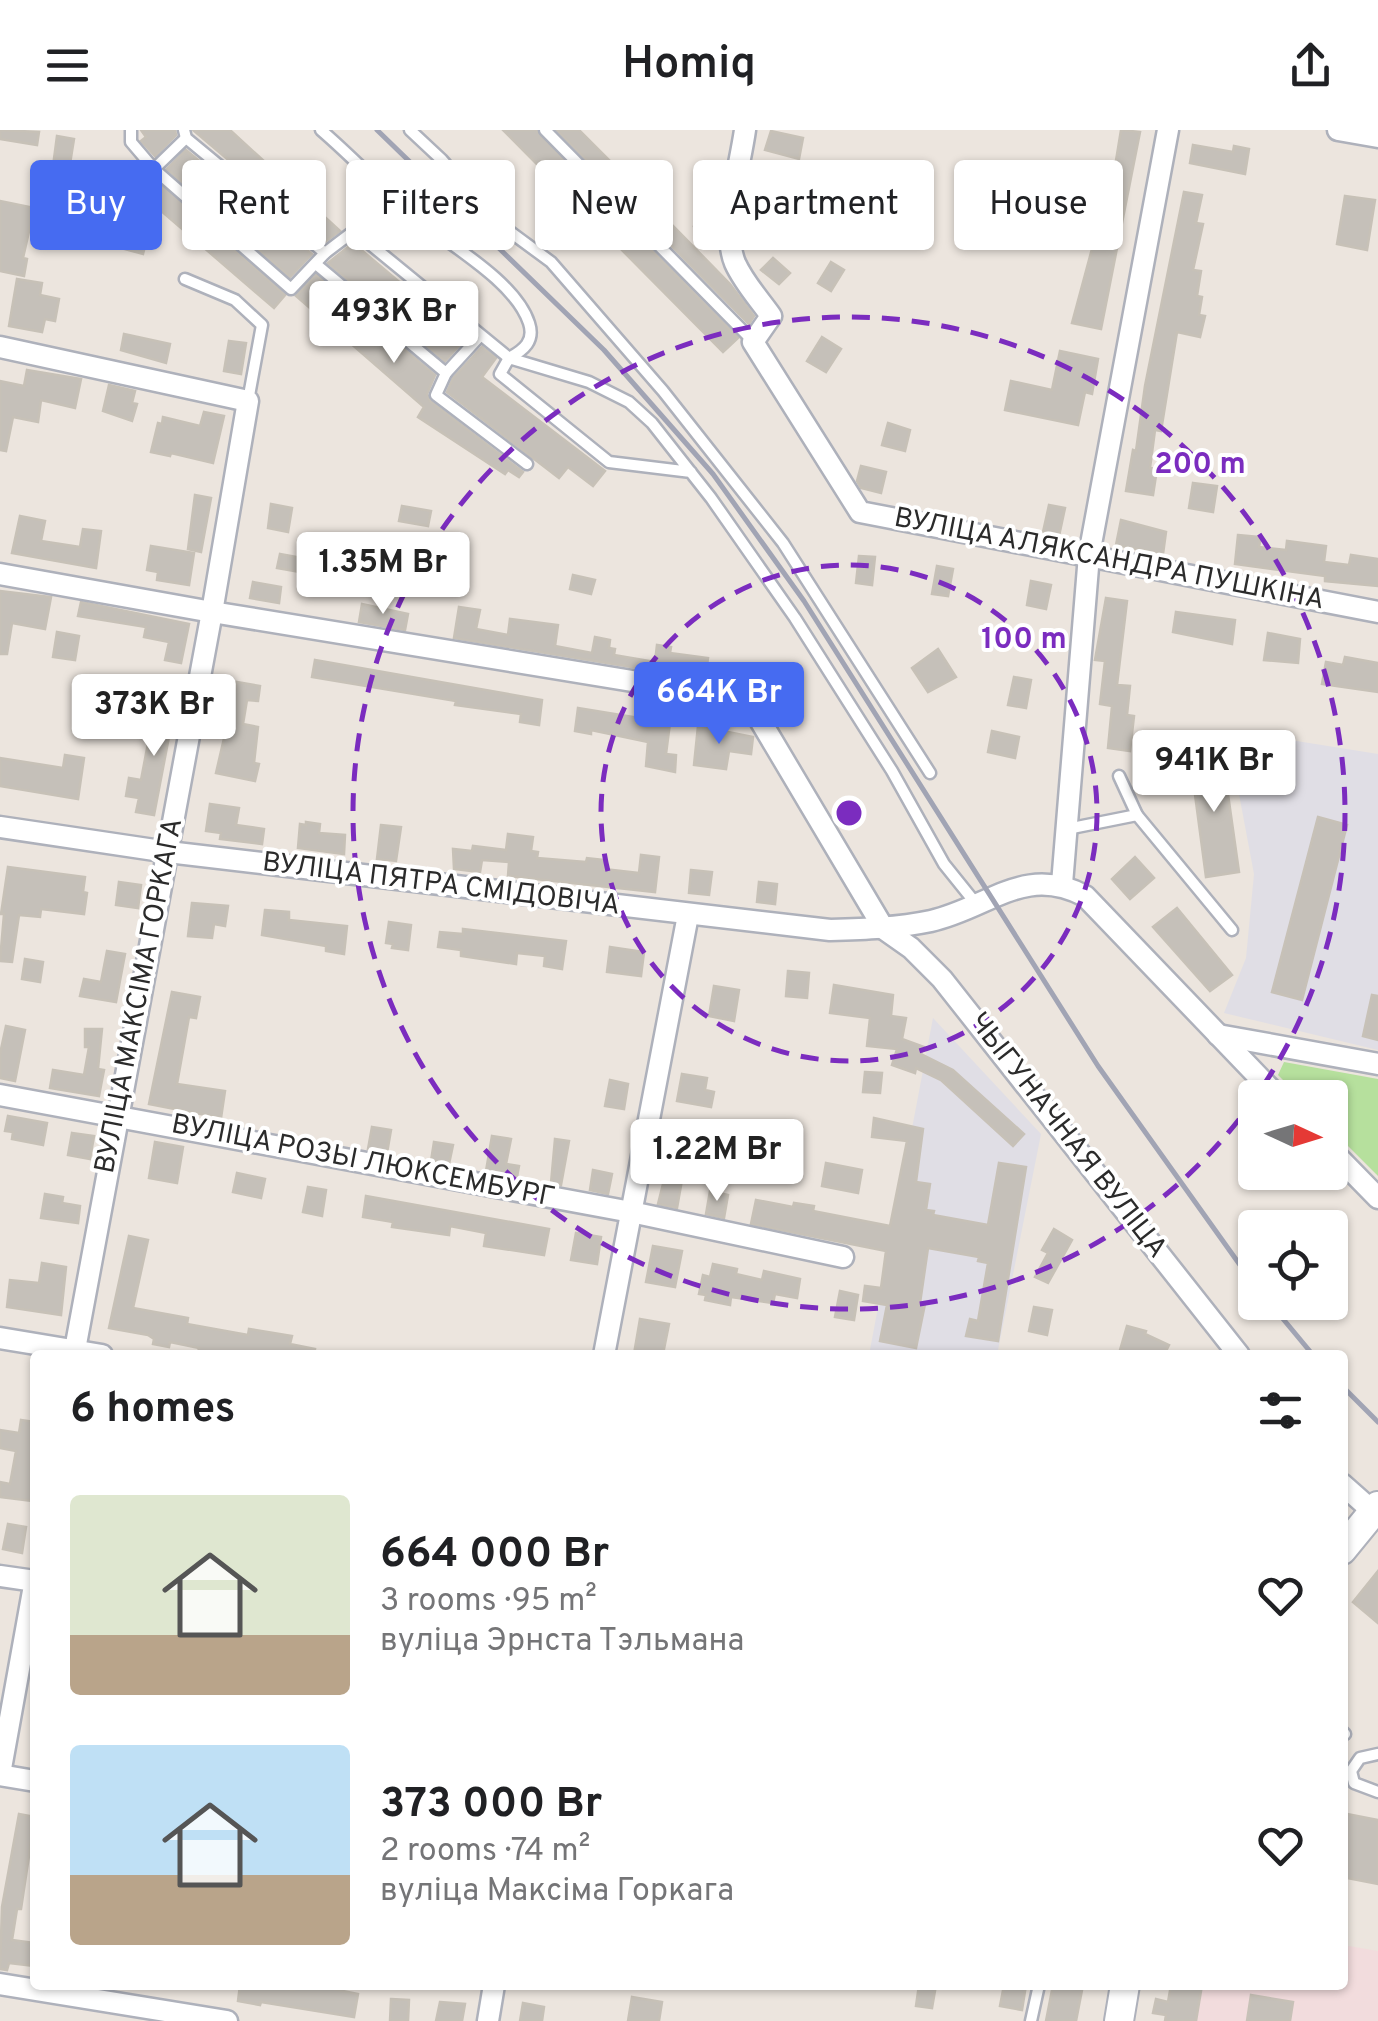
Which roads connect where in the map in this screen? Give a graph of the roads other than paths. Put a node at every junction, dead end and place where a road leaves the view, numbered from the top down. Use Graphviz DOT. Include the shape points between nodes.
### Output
graph roads {
  1 [pos="131,130"];
  2 [pos="321,130"];
  3 [pos="410,130"];
  4 [pos="545,130"];
  5 [pos="745,130"];
  6 [pos="1168,130"];
  7 [pos="1338,130"];
  8 [pos="185,134"];
  9 [pos="1378,138"];
  10 [pos="147,160"];
  11 [pos="161,160"];
  12 [pos="162,175"];
  13 [pos="325,253"];
  14 [pos="317,265"];
  15 [pos="185,279"];
  16 [pos="479,337"];
  17 [pos="753,342"];
  18 [pos="0,348"];
  19 [pos="510,358"];
  20 [pos="446,372"];
  21 [pos="248,401"];
  22 [pos="527,464"];
  23 [pos="690,472"];
  24 [pos="1090,555"];
  25 [pos="0,574"];
  26 [pos="212,612"];
  27 [pos="1378,612"];
  28 [pos="930,773"];
  29 [pos="1119,776"];
  30 [pos="1138,816"];
  31 [pos="0,827"];
  32 [pos="1066,829"];
  33 [pos="168,852"];
  34 [pos="1062,884"];
  35 [pos="977,904"];
  36 [pos="688,915"];
  37 [pos="884,929"];
  38 [pos="1232,930"];
  39 [pos="1218,1035"];
  40 [pos="1378,1064"];
  41 [pos="1262,1080"];
  42 [pos="0,1095"];
  43 [pos="116,1116"];
  44 [pos="1348,1167"];
  45 [pos="1378,1198"];
  46 [pos="631,1212"];
  47 [pos="843,1258"];
  48 [pos="0,1338"];
  49 [pos="63,1350"];
  50 [pos="74,1350"];
  51 [pos="605,1350"];
  52 [pos="1235,1350"];
  53 [pos="1348,1489"];
  54 [pos="1376,1511"];
  55 [pos="1348,1543"];
  56 [pos="0,1576"];
  57 [pos="30,1579"];
  58 [pos="30,1608"];
  59 [pos="1378,1754"];
  60 [pos="0,1774"];
  61 [pos="30,1779"];
  62 [pos="1378,1792"];
  63 [pos="0,1984"];
  64 [pos="30,1989"];
  65 [pos="37,1990"];
  66 [pos="493,1990"];
  67 [pos="1038,1990"];
  68 [pos="1124,1990"];
  69 [pos="227,2021"];
  70 [pos="488,2021"];
  71 [pos="1032,2021"];
  72 [pos="1119,2021"];
  1 -- 10 [label="lane" via="131,142"];
  2 -- 19 [label="lane" via="520,306 530,338"];
  3 -- 28 [label="lane" via="494,220 551,262 631,352 783,542"];
  4 -- 17 [label="lane"];
  5 -- 17 [label="street" via="730,234 733,259 771,316"];
  6 -- 24 [label="street"];
  7 -- 9 [label="street"];
  8 -- 11 [label="lane"];
  8 -- 13 [label="lane"];
  12 -- 14 [label="lane" via="291,289"];
  13 -- 14 [label="lane"];
  13 -- 16 [label="lane" via="354,231"];
  14 -- 20 [label="lane"];
  15 -- 21 [label="lane" via="235,300 262,325"];
  16 -- 19 [label="lane"];
  16 -- 20 [label="lane"];
  17 -- 24 [label="street, ВУЛІЦА АЛЯКСАНДРА ПУШКІНА" via="860,512"];
  18 -- 21 [label="street"];
  19 -- 23 [label="lane" via="629,402"];
  19 -- 23 [label="lane" via="500,374 608,462"];
  20 -- 22 [label="lane" via="436,395"];
  21 -- 26 [label="street, ВУЛІЦА МАКСІМА ГОРКАГА"];
  23 -- 35 [label="lane" via="795,618 944,864"];
  24 -- 27 [label="street, ВУЛІЦА АЛЯКСАНДРА ПУШКІНА"];
  24 -- 32 [label="street"];
  25 -- 26 [label="street"];
  26 -- 33 [label="street, ВУЛІЦА МАКСІМА ГОРКАГА"];
  26 -- 37 [label="street" via="748,700"];
  29 -- 30 [label="lane"];
  30 -- 32 [label="lane"];
  30 -- 38 [label="lane"];
  31 -- 33 [label="street, ВУЛІЦА ПЯТРА СМІДОВІЧА"];
  32 -- 34 [label="street"];
  33 -- 36 [label="street, ВУЛІЦА ПЯТРА СМІДОВІЧА"];
  33 -- 43 [label="street, ВУЛІЦА МАКСІМА ГОРКАГА"];
  34 -- 35 [label="street, ВУЛІЦА ПЯТРА СМІДОВІЧА" via="1036,883"];
  34 -- 39 [label="street" via="1085,896"];
  35 -- 37 [label="street, ВУЛІЦА ПЯТРА СМІДОВІЧА"];
  36 -- 37 [label="street, ВУЛІЦА ПЯТРА СМІДОВІЧА"];
  36 -- 46 [label="street"];
  37 -- 52 [label="street, ЧЫГУНАЧНАЯ ВУЛІЦА" via="942,979"];
  39 -- 40 [label="street"];
  39 -- 41 [label="street"];
  42 -- 43 [label="street, ВУЛІЦА РОЗЫ ЛЮКСЕМБУРГ"];
  43 -- 46 [label="street, ВУЛІЦА РОЗЫ ЛЮКСЕМБУРГ"];
  43 -- 50 [label="street, ВУЛІЦА МАКСІМА ГОРКАГА"];
  44 -- 45 [label="street"];
  46 -- 47 [label="street, ВУЛІЦА РОЗЫ ЛЮКСЕМБУРГ"];
  46 -- 51 [label="street"];
  48 -- 49 [label="street"];
  53 -- 54 [label="street"];
  54 -- 55 [label="main road"];
  56 -- 57 [label="street"];
  58 -- 60 [label="street"];
  59 -- 62 [label="lane" via="1360,1758 1351,1771 1354,1783"];
  60 -- 61 [label="street"];
  63 -- 64 [label="street"];
  65 -- 69 [label="street"];
  66 -- 70 [label="street"];
  67 -- 71 [label="lane"];
  68 -- 72 [label="main road"];
}
